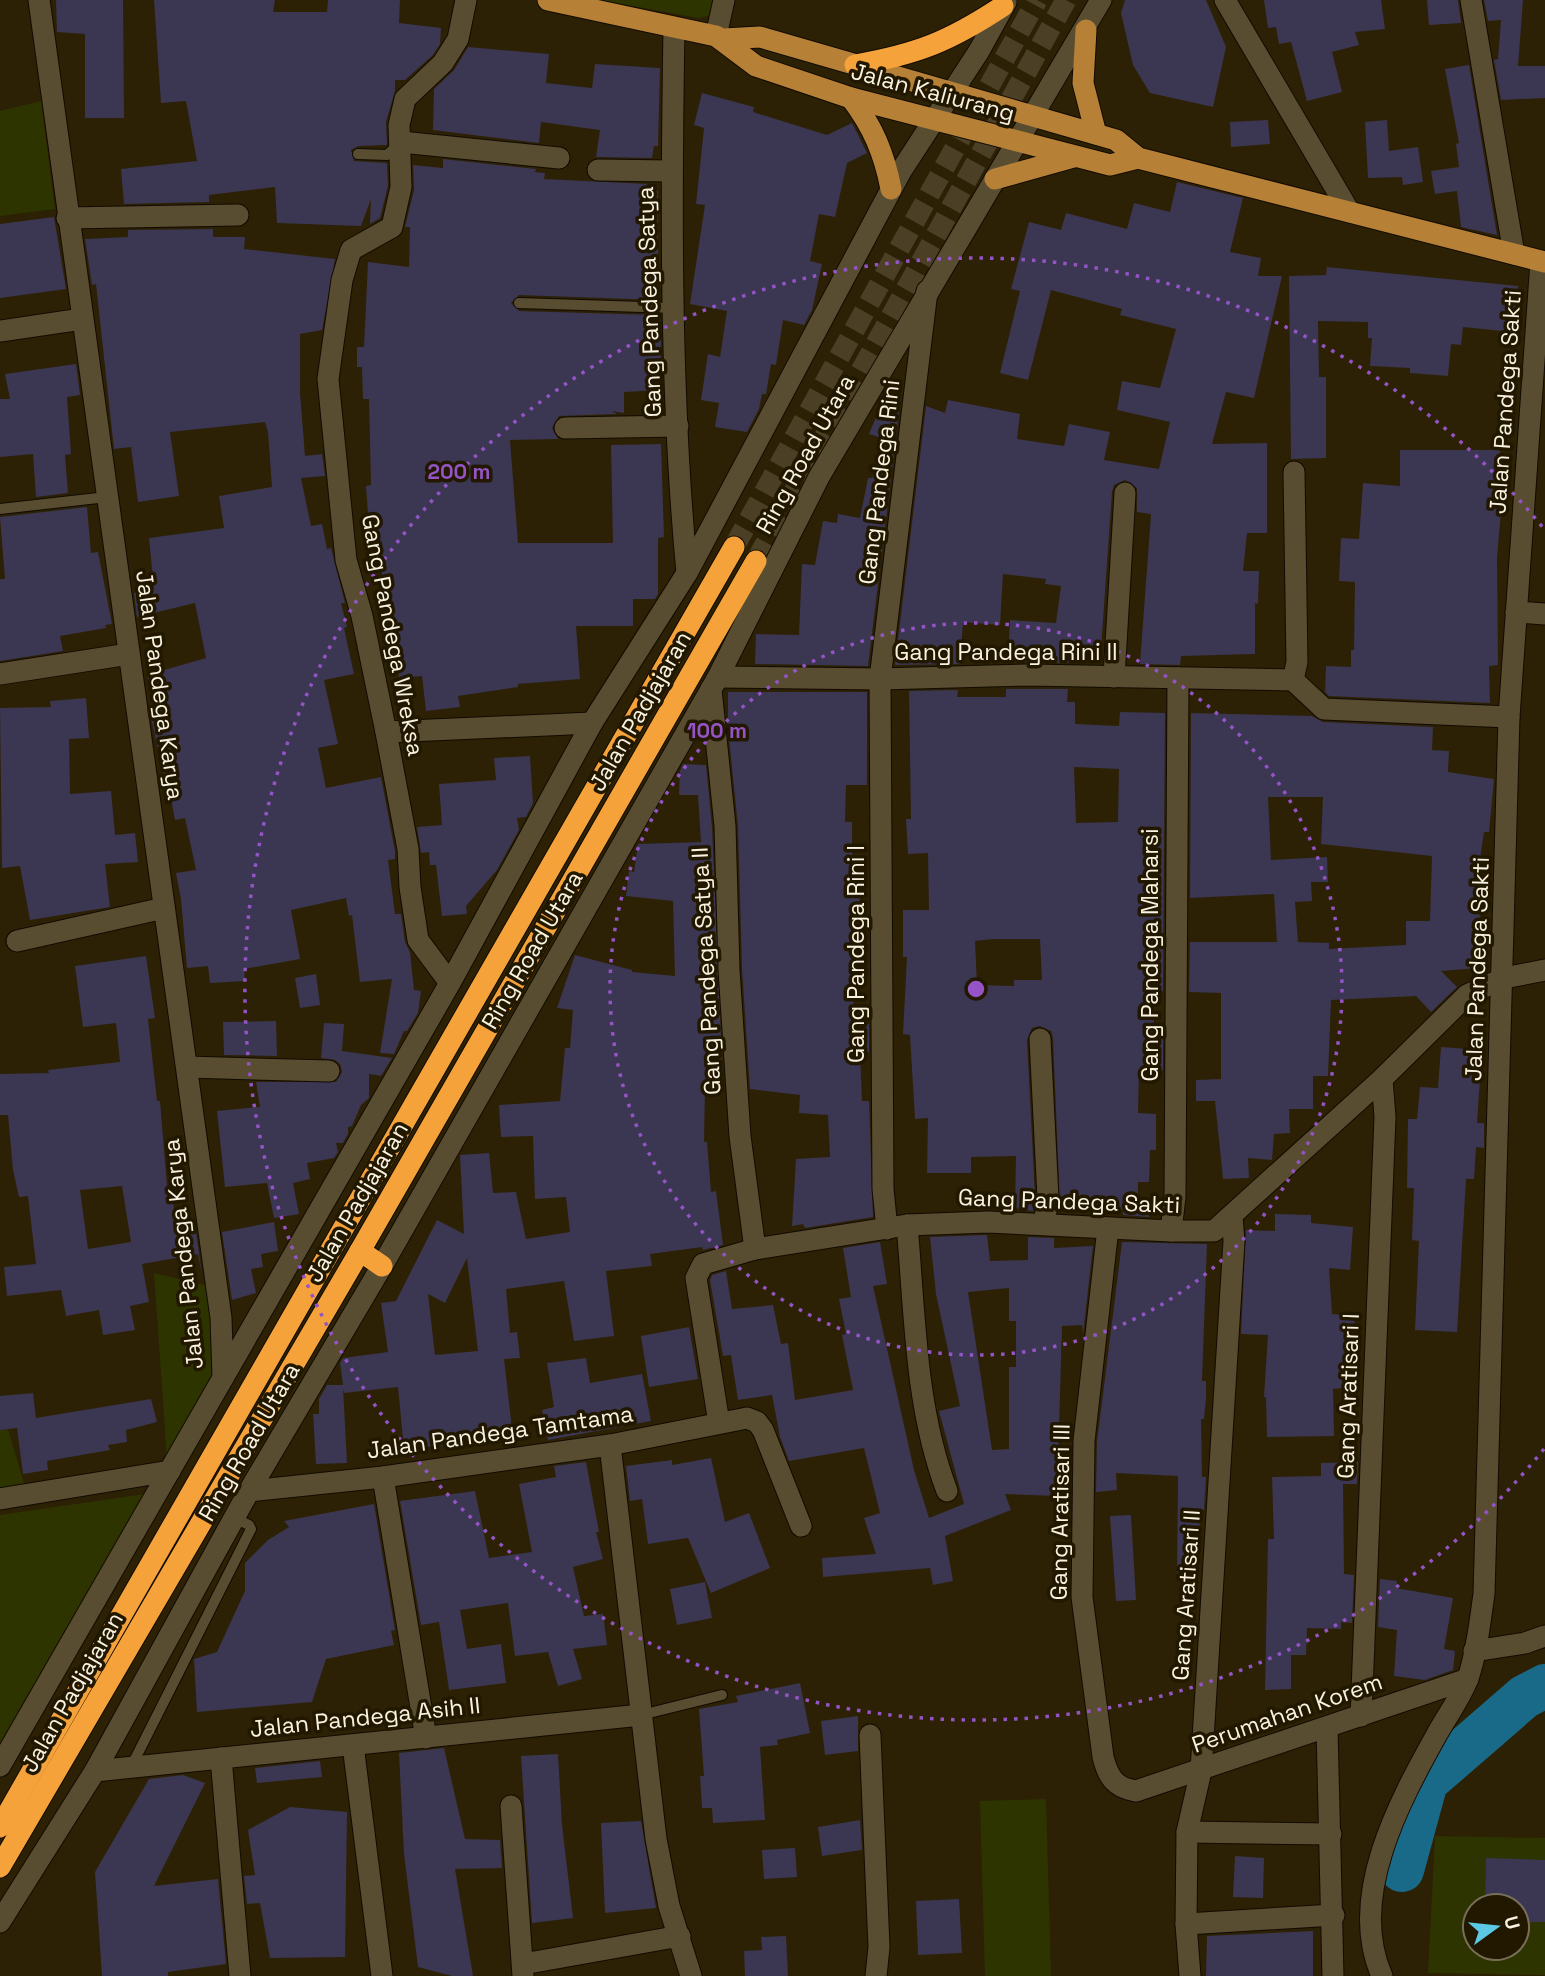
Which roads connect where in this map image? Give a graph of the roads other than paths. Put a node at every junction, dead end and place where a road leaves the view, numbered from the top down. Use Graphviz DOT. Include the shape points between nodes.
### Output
graph roads {
  1 [pos="39,0"];
  2 [pos="466,0"];
  3 [pos="548,0"];
  4 [pos="724,0"];
  5 [pos="1101,0"];
  6 [pos="1225,0"];
  7 [pos="1471,0"];
  8 [pos="572,3"];
  9 [pos="1005,3"];
  10 [pos="674,29"];
  11 [pos="1086,30"];
  12 [pos="720,38"];
  13 [pos="855,65"];
  14 [pos="951,93"];
  15 [pos="850,98"];
  16 [pos="1034,116"];
  17 [pos="933,119"];
  18 [pos="1096,134"];
  19 [pos="401,142"];
  20 [pos="1019,142"];
  21 [pos="358,154"];
  22 [pos="1076,157"];
  23 [pos="559,158"];
  24 [pos="1138,158"];
  25 [pos="598,170"];
  26 [pos="671,171"];
  27 [pos="995,178"];
  28 [pos="891,189"];
  29 [pos="1349,211"];
  30 [pos="238,215"];
  31 [pos="67,218"];
  32 [pos="1514,254"];
  33 [pos="1543,261"];
  34 [pos="928,291"];
  35 [pos="519,303"];
  36 [pos="674,308"];
  37 [pos="82,319"];
  38 [pos="0,331"];
  39 [pos="678,426"];
  40 [pos="565,428"];
  41 [pos="1294,472"];
  42 [pos="1125,493"];
  43 [pos="107,497"];
  44 [pos="0,509"];
  45 [pos="734,547"];
  46 [pos="756,561"];
  47 [pos="687,573"];
  48 [pos="1516,612"];
  49 [pos="1545,614"];
  50 [pos="129,653"];
  51 [pos="0,674"];
  52 [pos="1114,677"];
  53 [pos="1178,678"];
  54 [pos="880,679"];
  55 [pos="1293,680"];
  56 [pos="715,683"];
  57 [pos="1509,716"];
  58 [pos="592,723"];
  59 [pos="386,732"];
  60 [pos="164,908"];
  61 [pos="17,941"];
  62 [pos="1545,970"];
  63 [pos="1504,978"];
  64 [pos="450,983"];
  65 [pos="1040,1039"];
  66 [pos="187,1067"];
  67 [pos="329,1071"];
  68 [pos="1382,1079"];
  69 [pos="1232,1217"];
  70 [pos="1044,1224"];
  71 [pos="897,1227"];
  72 [pos="1108,1228"];
  73 [pos="1171,1231"];
  74 [pos="755,1249"];
  75 [pos="360,1251"];
  76 [pos="382,1266"];
  77 [pos="223,1378"];
  78 [pos="719,1423"];
  79 [pos="611,1445"];
  80 [pos="170,1471"];
  81 [pos="383,1477"];
  82 [pos="249,1490"];
  83 [pos="947,1491"];
  84 [pos="0,1499"];
  85 [pos="234,1518"];
  86 [pos="801,1526"];
  87 [pos="1545,1636"];
  88 [pos="1474,1651"];
  89 [pos="1468,1679"];
  90 [pos="722,1695"];
  91 [pos="641,1715"];
  92 [pos="1361,1716"];
  93 [pos="1327,1728"];
  94 [pos="870,1735"];
  95 [pos="426,1738"];
  96 [pos="353,1745"];
  97 [pos="221,1759"];
  98 [pos="0,1766"];
  99 [pos="130,1768"];
  100 [pos="95,1771"];
  101 [pos="1201,1771"];
  102 [pos="1123,1790"];
  103 [pos="511,1806"];
  104 [pos="0,1827"];
  105 [pos="1187,1832"];
  106 [pos="1331,1834"];
  107 [pos="0,1867"];
  108 [pos="1334,1915"];
  109 [pos="0,1922"];
  110 [pos="1186,1924"];
  111 [pos="680,1937"];
  112 [pos="523,1970"];
  113 [pos="240,1976"];
  114 [pos="382,1976"];
  115 [pos="691,1976"];
  116 [pos="876,1976"];
  117 [pos="1190,1976"];
  118 [pos="1333,1976"];
  119 [pos="1382,1976"];
  1 -- 31 [label="street, Jalan Pandega Karya"];
  2 -- 19 [label="street, Gang Pandega Wreksa" via="458,39 443,63 405,99 399,125"];
  3 -- 8 [label="main road, Jalan Kaliurang"];
  4 -- 12 [label="street"];
  5 -- 11 [label="street, Ring Road Utara"];
  6 -- 29 [label="street"];
  7 -- 32 [label="street"];
  8 -- 10 [label="main road, Jalan Kaliurang"];
  9 -- 13 [label="highway" via="961,34 932,47"];
  9 -- 14 [label="street, Ring Road Utara"];
  10 -- 12 [label="main road, Jalan Kaliurang"];
  10 -- 26 [label="street, Gang Pandega Satya"];
  11 -- 16 [label="street, Ring Road Utara"];
  11 -- 18 [label="main road" via="1083,83"];
  12 -- 13 [label="main road, Jalan Kaliurang" via="760,37"];
  12 -- 15 [label="main road, Jalan Kaliurang" via="756,66"];
  13 -- 14 [label="main road, Jalan Kaliurang"];
  14 -- 16 [label="main road, Jalan Kaliurang"];
  14 -- 17 [label="street, Ring Road Utara"];
  15 -- 17 [label="main road, Jalan Kaliurang"];
  15 -- 28 [label="main road" via="871,125 885,156"];
  16 -- 18 [label="main road, Jalan Kaliurang"];
  16 -- 20 [label="street, Ring Road Utara"];
  17 -- 20 [label="main road, Jalan Kaliurang"];
  17 -- 28 [label="street, Ring Road Utara"];
  18 -- 24 [label="main road, Jalan Kaliurang" via="1116,141"];
  19 -- 21 [label="lane" via="387,155"];
  19 -- 23 [label="street"];
  19 -- 59 [label="street, Gang Pandega Wreksa" via="401,187 393,227 351,250 342,280 328,379 346,559"];
  20 -- 22 [label="main road, Jalan Kaliurang"];
  20 -- 27 [label="street, Ring Road Utara"];
  22 -- 24 [label="main road, Jalan Kaliurang" via="1110,165"];
  22 -- 27 [label="main road"];
  24 -- 29 [label="main road, Jalan Kaliurang"];
  25 -- 26 [label="street"];
  26 -- 36 [label="street, Gang Pandega Satya"];
  27 -- 34 [label="street, Ring Road Utara"];
  28 -- 47 [label="street, Ring Road Utara"];
  29 -- 32 [label="main road, Jalan Kaliurang"];
  30 -- 31 [label="street"];
  31 -- 37 [label="street, Jalan Pandega Karya"];
  32 -- 33 [label="main road, Jalan Kaliurang"];
  33 -- 48 [label="street, Jalan Pandega Sakti"];
  34 -- 54 [label="street, Gang Pandega Rini"];
  34 -- 56 [label="street, Ring Road Utara" via="819,477"];
  35 -- 36 [label="lane"];
  36 -- 39 [label="street, Gang Pandega Satya"];
  37 -- 38 [label="street"];
  37 -- 43 [label="street, Jalan Pandega Karya"];
  39 -- 40 [label="street"];
  39 -- 47 [label="street, Gang Pandega Satya"];
  41 -- 55 [label="street" via="1297,662"];
  42 -- 52 [label="street"];
  43 -- 44 [label="lane"];
  43 -- 50 [label="street, Jalan Pandega Karya"];
  45 -- 104 [label="highway, Jalan Padjajaran"];
  46 -- 75 [label="highway, Jalan Padjajaran"];
  47 -- 58 [label="street, Ring Road Utara"];
  48 -- 49 [label="street"];
  48 -- 57 [label="street, Jalan Pandega Sakti"];
  50 -- 51 [label="street"];
  50 -- 60 [label="street, Jalan Pandega Karya"];
  52 -- 53 [label="street, Gang Pandega Rini II"];
  52 -- 54 [label="street, Gang Pandega Rini II"];
  53 -- 55 [label="street, Gang Pandega Rini II"];
  53 -- 73 [label="street, Gang Pandega Maharsi" via="1175,1196"];
  54 -- 56 [label="street, Gang Pandega Rini II"];
  54 -- 71 [label="street, Gang Pandega Rini I" via="883,1189"];
  55 -- 57 [label="street" via="1324,709"];
  56 -- 74 [label="street, Gang Pandega Satya II" via="740,1136"];
  56 -- 76 [label="street, Ring Road Utara"];
  57 -- 63 [label="street, Jalan Pandega Sakti"];
  58 -- 59 [label="street"];
  58 -- 64 [label="street, Ring Road Utara"];
  59 -- 64 [label="street, Gang Pandega Wreksa" via="408,849 418,940"];
  60 -- 61 [label="street"];
  60 -- 66 [label="street, Jalan Pandega Karya"];
  62 -- 63 [label="street, Gang Pandega Sakti"];
  63 -- 68 [label="street, Gang Pandega Sakti" via="1467,995"];
  63 -- 88 [label="street, Jalan Pandega Sakti" via="1484,1594"];
  64 -- 77 [label="street, Ring Road Utara"];
  65 -- 70 [label="street" via="1048,1198"];
  66 -- 67 [label="street"];
  66 -- 77 [label="street, Jalan Pandega Karya" via="221,1318"];
  68 -- 69 [label="street, Gang Pandega Sakti"];
  68 -- 92 [label="street, Gang Aratisari I" via="1385,1117"];
  69 -- 73 [label="street, Gang Pandega Sakti" via="1214,1231"];
  69 -- 101 [label="street, Gang Aratisari II"];
  70 -- 71 [label="street, Gang Pandega Sakti"];
  70 -- 72 [label="street, Gang Pandega Sakti"];
  71 -- 74 [label="street, Gang Pandega Sakti"];
  71 -- 83 [label="street, Gang Pandega Rini I" via="934,1459"];
  72 -- 73 [label="street, Gang Pandega Sakti"];
  72 -- 102 [label="street, Gang Aratisari III" via="1084,1441 1082,1597 1103,1757 1111,1780"];
  74 -- 78 [label="street, Gang Pandega Sakti" via="704,1264 696,1278"];
  75 -- 76 [label="highway"];
  75 -- 107 [label="highway, Jalan Padjajaran"];
  76 -- 82 [label="street, Ring Road Utara"];
  77 -- 80 [label="street, Ring Road Utara"];
  78 -- 79 [label="street, Jalan Pandega Tamtama"];
  78 -- 86 [label="street, Jalan Pandega Tamtama" via="738,1418 757,1422"];
  79 -- 81 [label="street, Jalan Pandega Tamtama"];
  79 -- 91 [label="street"];
  80 -- 84 [label="street"];
  80 -- 98 [label="street, Ring Road Utara"];
  81 -- 82 [label="street, Jalan Pandega Tamtama"];
  81 -- 95 [label="street"];
  82 -- 85 [label="street, Ring Road Utara"];
  85 -- 99 [label="lane" via="251,1529"];
  85 -- 100 [label="street, Ring Road Utara"];
  87 -- 88 [label="street"];
  88 -- 89 [label="street, Jalan Pandega Sakti"];
  89 -- 92 [label="street, Perumahan Korem"];
  89 -- 119 [label="street, Jalan Pandega Sakti" via="1385,1837 1371,1925"];
  90 -- 91 [label="lane"];
  91 -- 95 [label="street, Jalan Pandega Asih II"];
  91 -- 111 [label="street" via="656,1839"];
  92 -- 93 [label="street, Perumahan Korem"];
  93 -- 101 [label="street, Perumahan Korem"];
  93 -- 106 [label="street"];
  94 -- 116 [label="street"];
  95 -- 96 [label="street, Jalan Pandega Asih II"];
  96 -- 97 [label="street, Jalan Pandega Asih II"];
  96 -- 114 [label="street"];
  97 -- 99 [label="street, Jalan Pandega Asih II"];
  97 -- 113 [label="street"];
  99 -- 100 [label="street, Jalan Pandega Asih II"];
  100 -- 109 [label="street, Ring Road Utara"];
  101 -- 102 [label="street, Perumahan Korem" via="1136,1791"];
  101 -- 105 [label="street, Gang Aratisari II"];
  103 -- 112 [label="street"];
  105 -- 106 [label="street"];
  105 -- 110 [label="street, Gang Aratisari II"];
  106 -- 108 [label="street"];
  108 -- 110 [label="street"];
  108 -- 118 [label="street"];
  110 -- 117 [label="street, Gang Aratisari II"];
  111 -- 112 [label="street"];
  111 -- 115 [label="street"];
}
